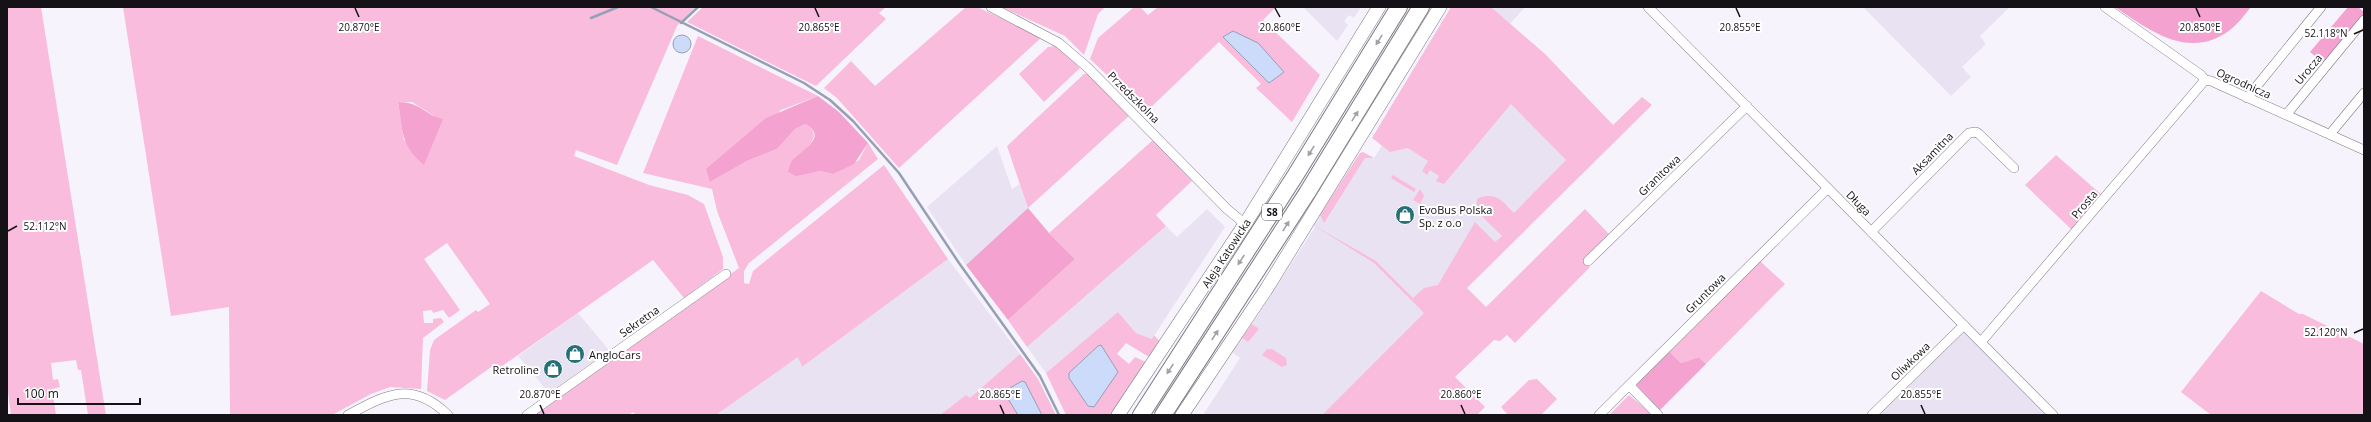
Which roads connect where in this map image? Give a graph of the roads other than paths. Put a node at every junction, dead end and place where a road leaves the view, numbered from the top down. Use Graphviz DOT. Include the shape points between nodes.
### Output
graph roads {
  1 [pos="991,7"];
  2 [pos="1379,7"];
  3 [pos="1400,7"];
  4 [pos="1422,7"];
  5 [pos="1440,7"];
  6 [pos="1648,7"];
  7 [pos="2105,7"];
  8 [pos="2321,7"];
  9 [pos="2364,20"];
  10 [pos="2205,80"];
  11 [pos="2364,93"];
  12 [pos="2247,98"];
  13 [pos="1747,106"];
  14 [pos="2286,115"];
  15 [pos="2330,134"];
  16 [pos="2364,150"];
  17 [pos="2014,168"];
  18 [pos="1828,188"];
  19 [pos="1245,224"];
  20 [pos="1871,232"];
  21 [pos="1588,261"];
  22 [pos="726,274"];
  23 [pos="1964,325"];
  24 [pos="1980,342"];
  25 [pos="1629,385"];
  26 [pos="348,415"];
  27 [pos="448,415"];
  28 [pos="527,415"];
  29 [pos="1118,415"];
  30 [pos="1141,415"];
  31 [pos="1163,415"];
  32 [pos="1182,415"];
  33 [pos="1598,415"];
  34 [pos="1658,415"];
  35 [pos="1872,415"];
  36 [pos="2053,415"];
  1 -- 19 [label="street, Przedszkolna" via="1060,44 1087,67 1227,209"];
  2 -- 19 [label="street, Aleja Katowicka"];
  3 -- 30 [label="highway, S8, one-way"];
  31 -- 4 [label="highway, S8, one-way" via="1307,193"];
  5 -- 32 [label="street" via="1270,281"];
  6 -- 13 [label="street, Długa"];
  7 -- 10 [label="street, Ogrodnicza"];
  8 -- 12 [label="street"];
  9 -- 14 [label="street, Urocza"];
  10 -- 12 [label="street, Ogrodnicza"];
  10 -- 24 [label="street, Prosta"];
  11 -- 15 [label="street"];
  12 -- 14 [label="street, Ogrodnicza"];
  13 -- 18 [label="street, Długa"];
  13 -- 21 [label="street, Granitowa"];
  14 -- 15 [label="street, Ogrodnicza"];
  15 -- 16 [label="street, Ogrodnicza"];
  17 -- 20 [label="street, Aksamitna" via="1980,134 1969,133"];
  18 -- 20 [label="street, Długa"];
  18 -- 25 [label="street, Gruntowa"];
  19 -- 29 [label="street, Aleja Katowicka"];
  20 -- 23 [label="street, Długa"];
  22 -- 28 [label="street, Sekretna"];
  23 -- 24 [label="street, Długa"];
  23 -- 35 [label="street, Oliwkowa"];
  24 -- 36 [label="street, Długa"];
  25 -- 33 [label="street, Gruntowa"];
  25 -- 34 [label="street"];
  26 -- 27 [label="street" via="377,399 397,393 423,397"];
}
